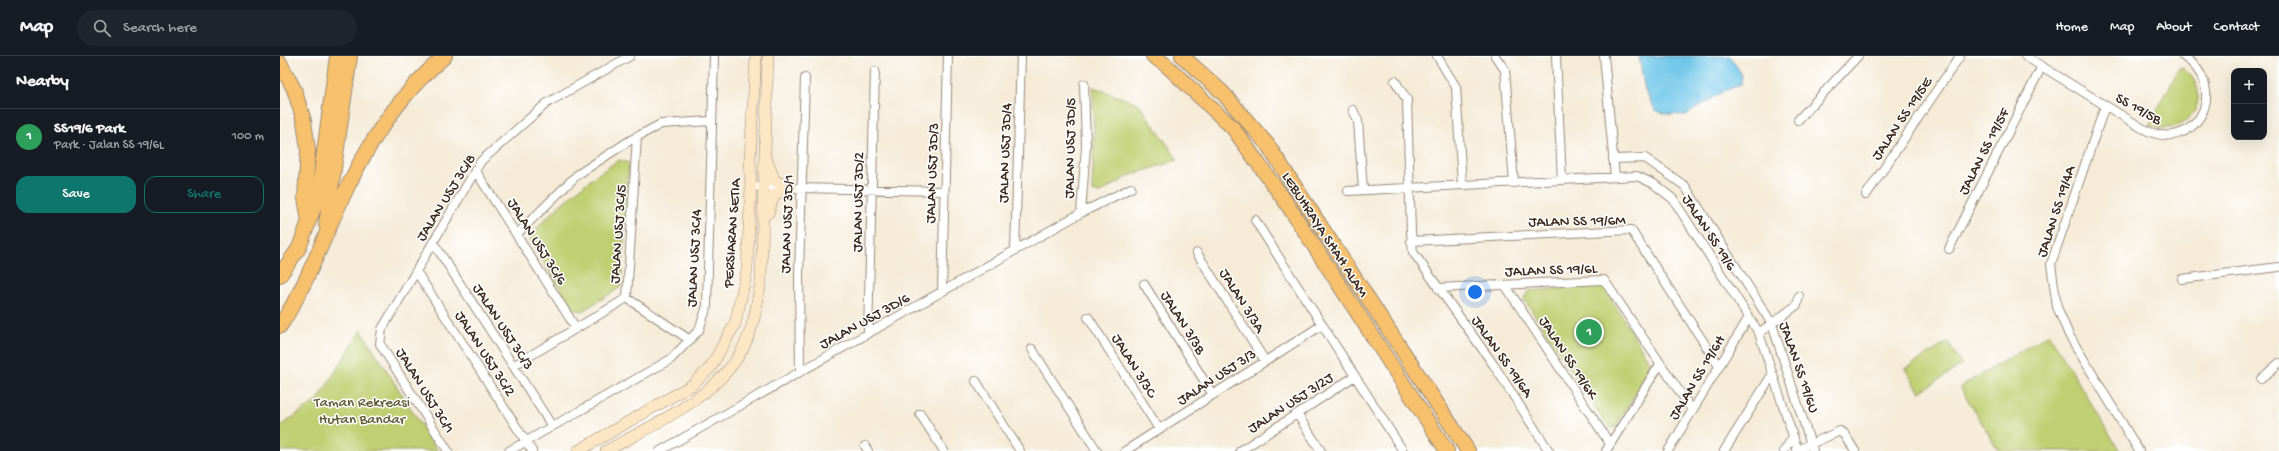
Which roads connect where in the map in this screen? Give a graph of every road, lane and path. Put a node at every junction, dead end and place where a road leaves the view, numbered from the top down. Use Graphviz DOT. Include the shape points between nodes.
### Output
graph roads {
  1 [pos="337,56"];
  2 [pos="350,56"];
  3 [pos="445,56"];
  4 [pos="630,56"];
  5 [pos="714,56"];
  6 [pos="756,56"];
  7 [pos="768,56"];
  8 [pos="948,56"];
  9 [pos="1022,56"];
  10 [pos="1152,56"];
  11 [pos="1182,56"];
  12 [pos="1437,56"];
  13 [pos="1495,56"];
  14 [pos="1556,56"];
  15 [pos="1604,56"];
  16 [pos="1858,56"];
  17 [pos="1960,56"];
  18 [pos="2024,56"];
  19 [pos="2183,56"];
  20 [pos="280,64"];
  21 [pos="2042,66"];
  22 [pos="875,71"];
  23 [pos="805,78"];
  24 [pos="1396,81"];
  25 [pos="1084,84"];
  26 [pos="2106,106"];
  27 [pos="1353,110"];
  28 [pos="1798,120"];
  29 [pos="711,121"];
  30 [pos="637,136"];
  31 [pos="765,157"];
  32 [pos="1613,159"];
  33 [pos="475,170"];
  34 [pos="1615,177"];
  35 [pos="1562,180"];
  36 [pos="1514,182"];
  37 [pos="1462,185"];
  38 [pos="765,187"];
  39 [pos="751,188"];
  40 [pos="796,188"];
  41 [pos="1132,188"];
  42 [pos="1411,188"];
  43 [pos="872,189"];
  44 [pos="1363,190"];
  45 [pos="944,191"];
  46 [pos="1348,191"];
  47 [pos="1866,195"];
  48 [pos="1081,213"];
  49 [pos="1255,220"];
  50 [pos="309,221"];
  51 [pos="764,226"];
  52 [pos="517,234"];
  53 [pos="1411,241"];
  54 [pos="433,242"];
  55 [pos="324,243"];
  56 [pos="1948,249"];
  57 [pos="1016,250"];
  58 [pos="1197,253"];
  59 [pos="2279,267"];
  60 [pos="416,271"];
  61 [pos="280,276"];
  62 [pos="2182,279"];
  63 [pos="1144,284"];
  64 [pos="1505,285"];
  65 [pos="1438,288"];
  66 [pos="942,292"];
  67 [pos="1799,296"];
  68 [pos="627,298"];
  69 [pos="1088,316"];
  70 [pos="1749,317"];
  71 [pos="1772,324"];
  72 [pos="1322,325"];
  73 [pos="280,326"];
  74 [pos="576,328"];
  75 [pos="868,333"];
  76 [pos="1759,333"];
  77 [pos="690,340"];
  78 [pos="380,344"];
  79 [pos="1032,349"];
  80 [pos="1265,361"];
  81 [pos="2279,363"];
  82 [pos="1660,364"];
  83 [pos="513,366"];
  84 [pos="1719,366"];
  85 [pos="800,372"];
  86 [pos="1772,375"];
  87 [pos="1355,376"];
  88 [pos="2261,379"];
  89 [pos="976,381"];
  90 [pos="1213,395"];
  91 [pos="1692,410"];
  92 [pos="920,414"];
  93 [pos="1297,414"];
  94 [pos="552,426"];
  95 [pos="1159,429"];
  96 [pos="1793,437"];
  97 [pos="526,441"];
  98 [pos="1608,448"];
  99 [pos="1812,448"];
  100 [pos="1244,450"];
  101 [pos="448,451"];
  102 [pos="509,451"];
  103 [pos="532,451"];
  104 [pos="578,451"];
  105 [pos="606,451"];
  106 [pos="660,451"];
  107 [pos="944,451"];
  108 [pos="1020,451"];
  109 [pos="1097,451"];
  110 [pos="1125,451"];
  111 [pos="1322,451"];
  112 [pos="1403,451"];
  113 [pos="1447,451"];
  114 [pos="1468,451"];
  115 [pos="1549,451"];
  116 [pos="1668,451"];
  117 [pos="1724,451"];
  118 [pos="1784,451"];
  119 [pos="1798,451"];
  120 [pos="1856,451"];
  121 [pos="2139,451"];
  1 -- 50 [label="highway" via="318,197"];
  2 -- 55 [label="highway"];
  3 -- 55 [label="highway" via="413,88 376,136 348,186"];
  4 -- 33 [label="street, JALAN USJ 3C/8" via="547,103 481,161"];
  5 -- 29 [label="street, JALAN USJ 3C/4"];
  6 -- 39 [label="main road, PERSIARAN SETIA" via="750,158"];
  7 -- 31 [label="main road, PERSIARAN SETIA"];
  8 -- 45 [label="street, JALAN USJ 3D/3"];
  9 -- 57 [label="street, JALAN USJ 3D/4"];
  10 -- 113 [label="highway, LEBUHRAYA SHAH ALAM" via="1166,65 1233,128 1287,204"];
  11 -- 114 [label="highway, LEBUHRAYA SHAH ALAM" via="1223,93 1267,144"];
  12 -- 37 [label="street" via="1456,87"];
  13 -- 36 [label="street" via="1505,70"];
  14 -- 35 [label="street"];
  15 -- 32 [label="street"];
  16 -- 28 [label="street"];
  17 -- 47 [label="street, JALAN SS 19/5E"];
  18 -- 21 [label="street, SS 19/5B"];
  19 -- 26 [label="street, SS 19/5B" via="2200,71 2207,97 2200,117 2186,130 2177,135 2156,135"];
  20 -- 50 [label="highway" via="294,89 304,121 308,150 305,198"];
  21 -- 26 [label="street, SS 19/5B"];
  21 -- 56 [label="street, JALAN SS 19/5F"];
  22 -- 43 [label="street, JALAN USJ 3D/2"];
  23 -- 40 [label="street, JALAN USJ 3D/1"];
  24 -- 42 [label="street, JALAN SS 19/6A" via="1407,100"];
  25 -- 48 [label="street, JALAN USJ 3D/5" via="1086,146"];
  26 -- 121 [label="street, JALAN SS 19/4A" via="2051,264 2057,307 2069,335"];
  27 -- 44 [label="street" via="1358,121"];
  29 -- 30 [label="street" via="661,124"];
  29 -- 77 [label="street, JALAN USJ 3C/4" via="707,306 699,330"];
  30 -- 52 [label="street" via="589,165"];
  30 -- 68 [label="street, JALAN USJ 3C/5"];
  31 -- 38 [label="main road, PERSIARAN SETIA"];
  31 -- 40 [label="main road" via="775,181"];
  32 -- 34 [label="street"];
  32 -- 71 [label="street, JALAN SS 19/6U" via="1645,158 1685,186"];
  33 -- 52 [label="street, JALAN USJ 3C/6"];
  33 -- 54 [label="street, JALAN USJ 3C/8"];
  34 -- 35 [label="street, JALAN SS 19/6"];
  34 -- 70 [label="street, JALAN SS 19/6" via="1636,176 1654,184 1673,199"];
  35 -- 36 [label="street, JALAN SS 19/6"];
  36 -- 37 [label="street, JALAN SS 19/6"];
  37 -- 42 [label="street, JALAN SS 19/6"];
  38 -- 39 [label="street"];
  38 -- 40 [label="street"];
  38 -- 51 [label="main road, PERSIARAN SETIA"];
  39 -- 104 [label="main road, PERSIARAN SETIA" via="747,270 742,297 735,324 710,368 692,385"];
  40 -- 43 [label="street"];
  40 -- 51 [label="main road" via="774,196"];
  40 -- 85 [label="street, JALAN USJ 3D/1"];
  41 -- 48 [label="street, JALAN USJ 3D/6"];
  42 -- 44 [label="street, JALAN SS 19/6"];
  42 -- 53 [label="street, JALAN SS 19/6A"];
  43 -- 45 [label="street"];
  43 -- 75 [label="street, JALAN USJ 3D/2"];
  44 -- 46 [label="street, JALAN SS 19/6"];
  45 -- 66 [label="street, JALAN USJ 3D/3"];
  48 -- 57 [label="street, JALAN USJ 3D/6"];
  49 -- 72 [label="street"];
  50 -- 61 [label="highway" via="299,248"];
  51 -- 105 [label="main road, PERSIARAN SETIA" via="756,314 739,354 724,375 702,394"];
  52 -- 74 [label="street, JALAN USJ 3C/6"];
  53 -- 65 [label="street, JALAN SS 19/6A" via="1416,256"];
  53 -- 84 [label="street, JALAN SS 19/6M" via="1631,230"];
  54 -- 60 [label="street, JALAN USJ 3C/8"];
  54 -- 83 [label="street, JALAN USJ 3C/3"];
  55 -- 73 [label="highway" via="302,290"];
  57 -- 66 [label="street, JALAN USJ 3D/6"];
  58 -- 80 [label="street, JALAN 3/3A"];
  59 -- 62 [label="street"];
  60 -- 78 [label="street, JALAN USJ 3C/8" via="382,329"];
  60 -- 97 [label="street, JALAN USJ 3C/2"];
  63 -- 90 [label="street, JALAN 3/3B"];
  64 -- 65 [label="street, JALAN SS 19/6L"];
  64 -- 82 [label="street, JALAN SS 19/6L" via="1604,280"];
  64 -- 98 [label="street, JALAN SS 19/6K"];
  65 -- 115 [label="street, JALAN SS 19/6A" via="1493,364"];
  66 -- 75 [label="street, JALAN USJ 3D/6"];
  67 -- 71 [label="street" via="1797,306"];
  68 -- 74 [label="street, JALAN USJ 3C/5"];
  68 -- 77 [label="street"];
  69 -- 95 [label="street, JALAN 3/3C"];
  70 -- 76 [label="street, JALAN SS 19/6"];
  70 -- 84 [label="street, JALAN SS 19/6H"];
  71 -- 76 [label="street"];
  71 -- 99 [label="street, JALAN SS 19/6U"];
  72 -- 80 [label="street, JALAN USJ 3/3"];
  72 -- 87 [label="street"];
  74 -- 83 [label="street, JALAN USJ 3C/5"];
  75 -- 85 [label="street, JALAN USJ 3D/6"];
  76 -- 86 [label="street, JALAN SS 19/6"];
  77 -- 94 [label="street, JALAN USJ 3C/4" via="671,359"];
  78 -- 101 [label="street, JALAN USJ 3C/1"];
  79 -- 109 [label="street"];
  80 -- 90 [label="street, JALAN USJ 3/3"];
  81 -- 88 [label="street"];
  82 -- 91 [label="street, JALAN SS 19/6L"];
  82 -- 98 [label="street"];
  83 -- 94 [label="street, JALAN USJ 3C/3"];
  84 -- 91 [label="street, JALAN SS 19/6H"];
  85 -- 106 [label="street, JALAN USJ 3D/6"];
  86 -- 96 [label="street, JALAN SS 19/6"];
  86 -- 117 [label="street"];
  87 -- 93 [label="street, JALAN USJ 3/2J"];
  87 -- 112 [label="street"];
  89 -- 108 [label="street"];
  90 -- 95 [label="street, JALAN USJ 3/3"];
  91 -- 116 [label="street, JALAN SS 19/6H"];
  92 -- 107 [label="street"];
  93 -- 100 [label="street, JALAN USJ 3/2J"];
  93 -- 111 [label="street"];
  94 -- 97 [label="street, JALAN USJ 3C/4"];
  95 -- 110 [label="street, JALAN USJ 3/3"];
  96 -- 118 [label="street"];
  96 -- 119 [label="street, JALAN SS 19/6"];
  97 -- 102 [label="street, JALAN USJ 3C/4"];
  97 -- 103 [label="street, JALAN USJ 3C/2"];
  99 -- 119 [label="street"];
  99 -- 120 [label="street" via="1840,431"];
}
